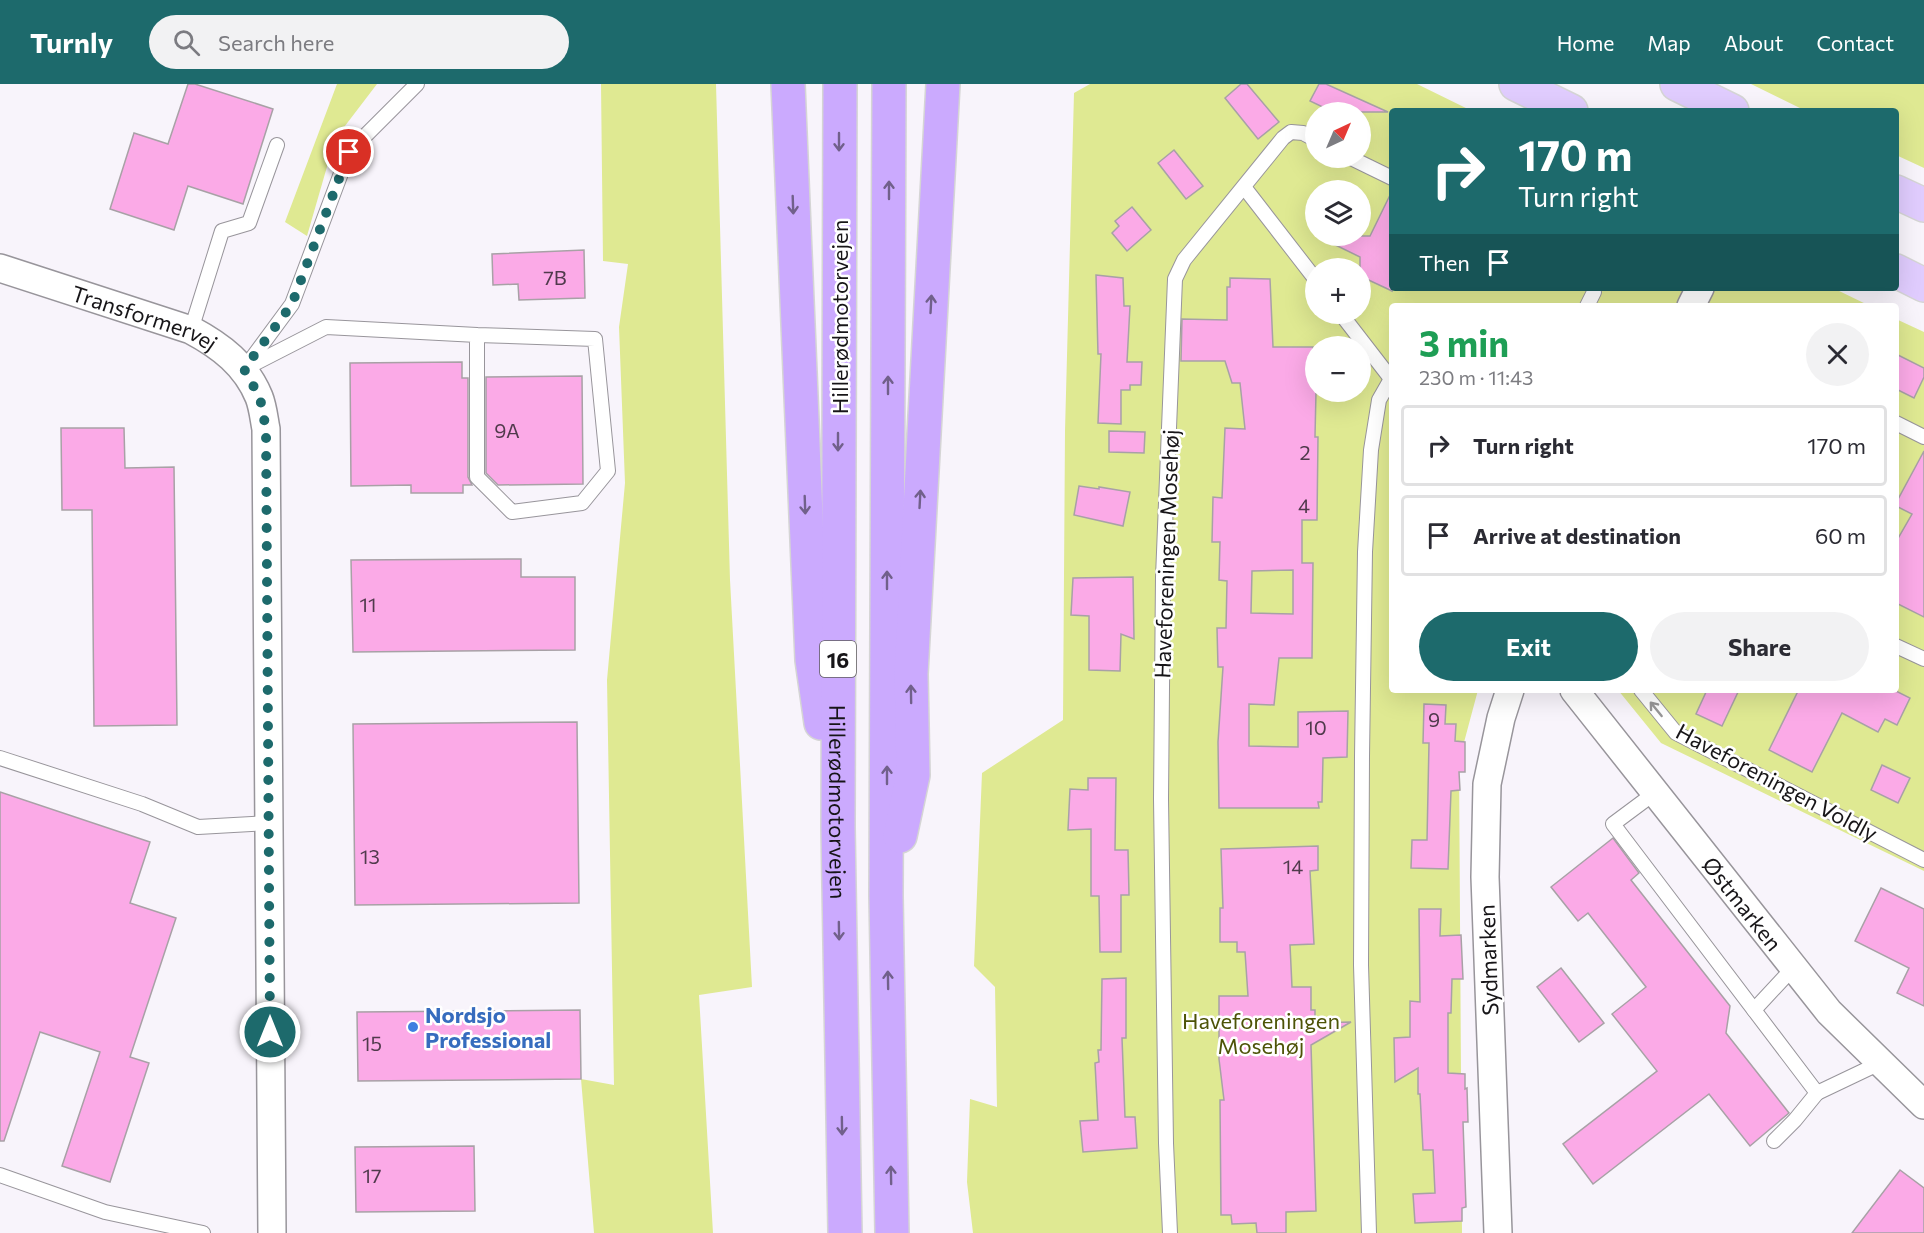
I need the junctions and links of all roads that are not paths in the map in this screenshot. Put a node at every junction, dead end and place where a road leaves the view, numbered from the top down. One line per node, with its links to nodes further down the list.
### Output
1 (417, 84): 24 (lane)
2 (788, 84): 37 (highway, one-way to 37)
3 (840, 84): 37 (highway, Hillerødmotorvejen / 16, one-way to 37)
4 (889, 84): 39 (highway, 16, one-way to 4)
5 (943, 84): 39 (highway, one-way to 5)
6 (1516, 84): 8 (main road)
7 (1677, 84): 9 (main road)
8 (1565, 108)
9 (1726, 108)
10 (1305, 134): 14 (lane)
11 (277, 145): 22 (lane)
12 (1371, 168): 13 (lane)
13 (1389, 177)
14 (1244, 187): 17 (lane); 51 (lane, Haveforeningen Mosehøj)
15 (1899, 193): 16 (main road)
16 (1924, 205)
17 (1305, 266)
18 (0, 268): 22 (street, Transformervej)
19 (1899, 272): 20 (main road)
20 (1924, 285)
21 (1349, 324): 25 (lane)
22 (191, 330): 24 (street, Transformervej)
23 (477, 334): 23 (lane); 24 (lane)
24 (244, 369): 36 (street, Transformervej)
25 (1389, 376)
26 (1389, 385): 52 (lane)
27 (1899, 424): 28 (lane)
28 (1924, 437)
29 (1899, 647): 30 (lane)
30 (1924, 659)
31 (1509, 693): 53 (street, Sydmarken)
32 (1576, 693): 35 (street, Østmarken)
33 (1643, 693): 38 (lane, Haveforeningen Voldly, one-way to 33)
34 (0, 758): 36 (lane)
35 (1656, 792): 40 (street, Østmarken); 41 (lane)
36 (268, 824): 48 (street, Transformervej)
37 (838, 827): 49 (highway, Hillerødmotorvejen / 16, one-way to 49)
38 (1924, 860)
39 (886, 896): 50 (highway, 16, one-way to 39)
40 (1794, 967): 41 (lane); 42 (street, Østmarken)
41 (1754, 1010): 43 (lane)
42 (1880, 1063): 43 (lane); 44 (street, Østmarken)
43 (1817, 1093): 45 (lane)
44 (1924, 1106)
45 (1774, 1141)
46 (0, 1175): 47 (lane)
47 (203, 1233)
48 (271, 1233)
49 (844, 1233)
50 (892, 1233)
51 (1170, 1233)
52 (1369, 1233)
53 (1498, 1233)

